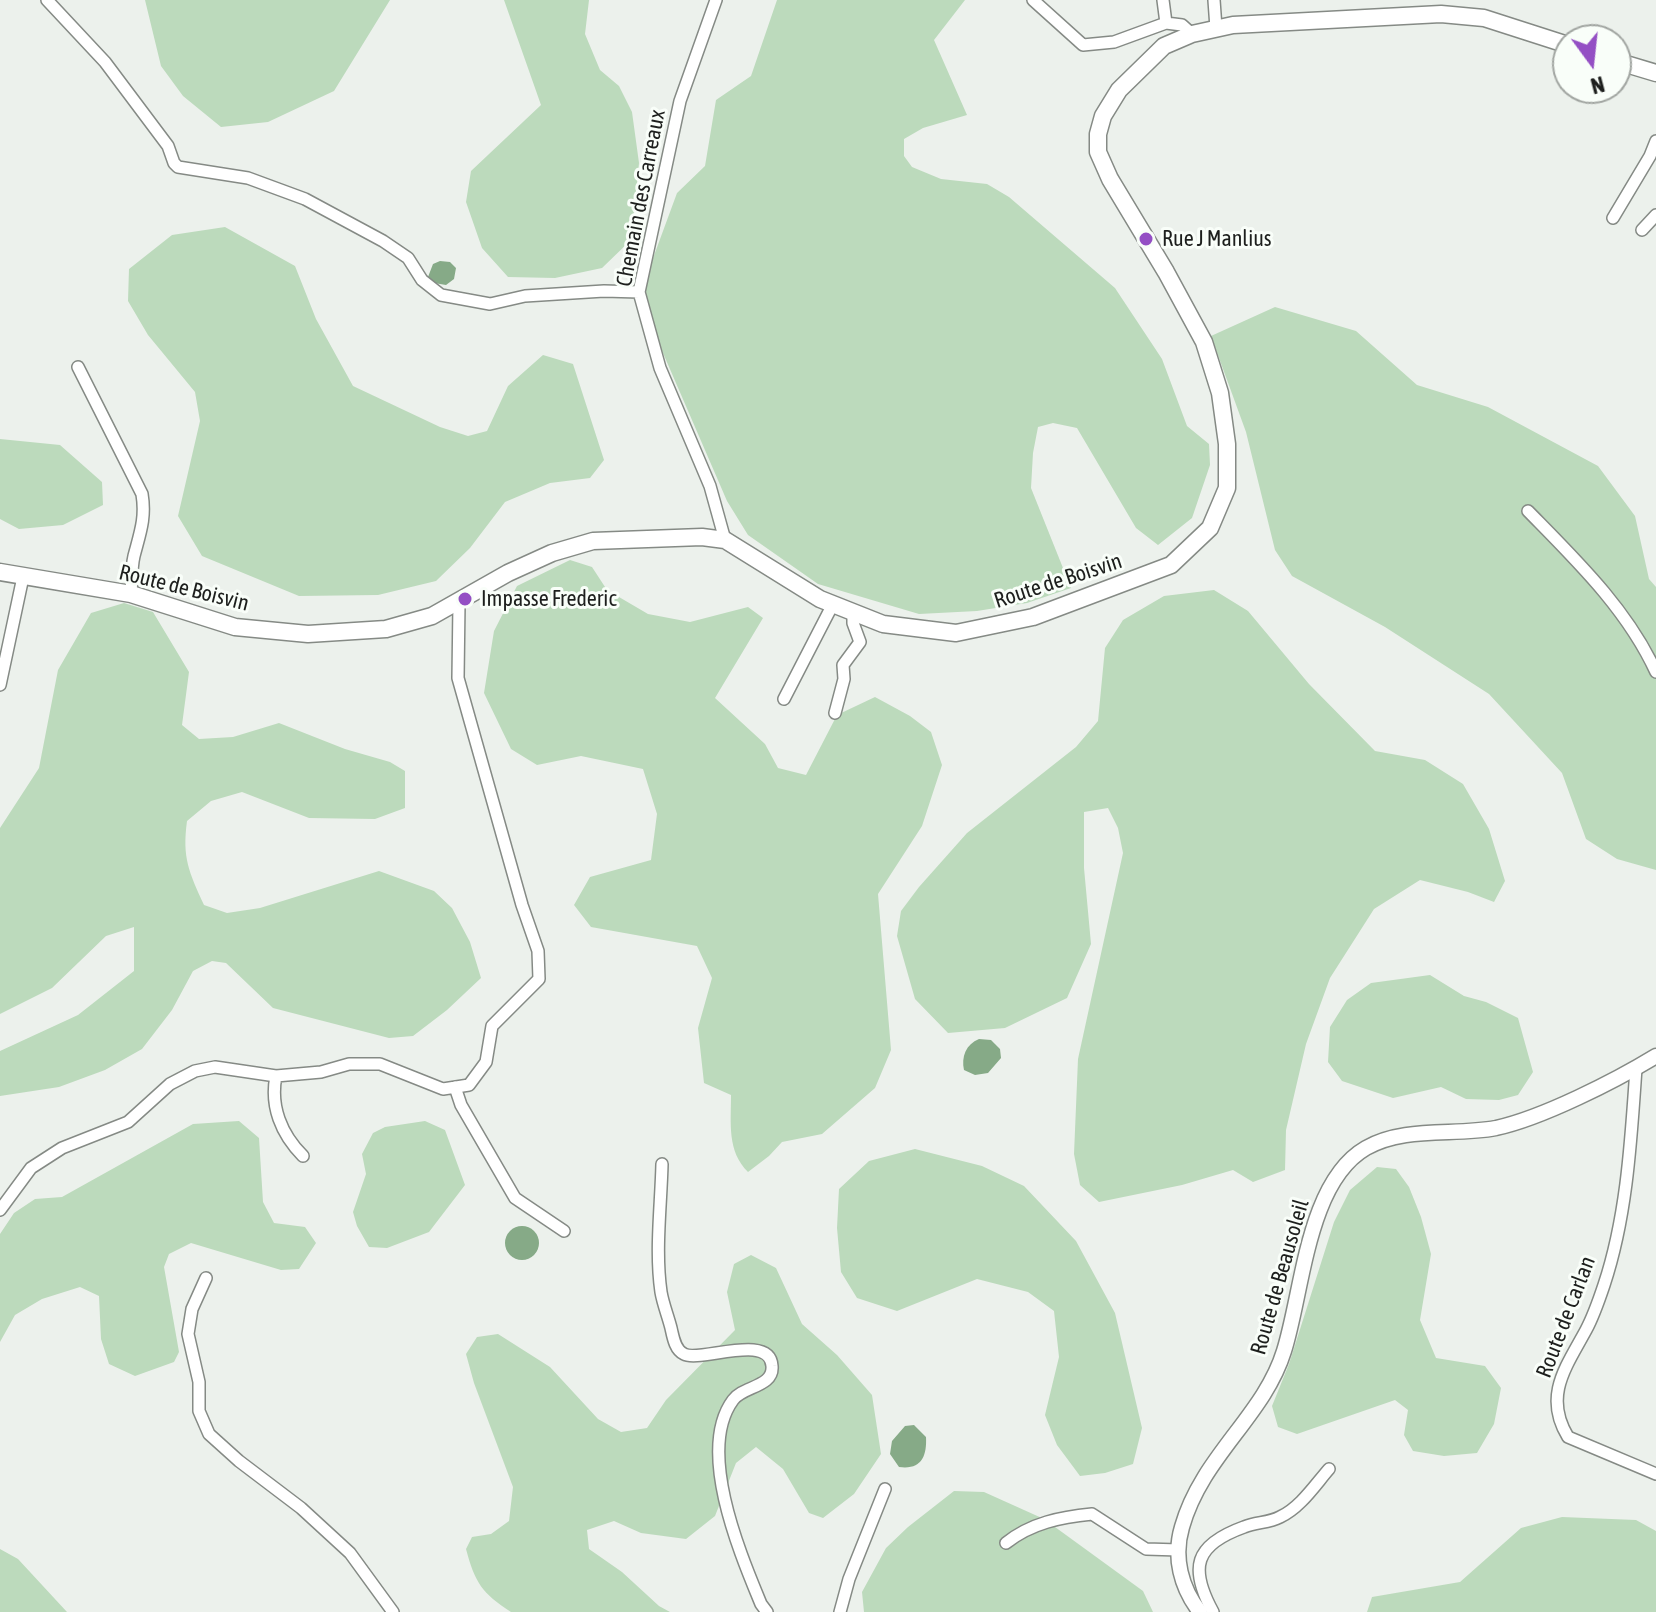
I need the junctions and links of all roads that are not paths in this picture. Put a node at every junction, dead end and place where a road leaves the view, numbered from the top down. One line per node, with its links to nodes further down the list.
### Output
1 (47, 0): 16 (street)
2 (716, 0): 16 (street, Chemain des Carreaux)
3 (1033, 0): 6 (street)
4 (1163, 0): 6 (street)
5 (1214, 0): 7 (street)
6 (1166, 23): 8 (street)
7 (1216, 28): 8 (main road, Route de Boisvin); 9 (main road, Route de Boisvin)
8 (1192, 34): 25 (main road, Route de Boisvin)
9 (1552, 40)
10 (1632, 66): 11 (main road)
11 (1656, 73)
12 (1656, 141): 14 (street)
13 (1656, 215): 15 (street)
14 (1613, 218)
15 (1642, 230)
16 (639, 292): 19 (street, Chemain des Carreaux)
17 (78, 367): 22 (street)
18 (1528, 511): 26 (street)
19 (725, 540): 23 (main road, Route de Boisvin); 24 (main road, Route de Boisvin)
20 (0, 572): 21 (main road, Route de Boisvin)
21 (23, 577): 22 (main road, Route de Boisvin); 27 (street)
22 (131, 594): 23 (main road, Route de Boisvin)
23 (459, 603): 33 (street)
24 (833, 604): 25 (main road, Route de Boisvin); 28 (street)
25 (853, 612): 29 (street)
26 (1656, 672)
27 (0, 685)
28 (784, 699)
29 (835, 713)
30 (1656, 1056): 31 (street, Route de Beausoleil)
31 (1636, 1068): 40 (street, Route de Carlan); 43 (street, Route de Beausoleil)
32 (276, 1076): 33 (street); 34 (street); 36 (street)
33 (455, 1087): 37 (street)
34 (303, 1156)
35 (662, 1164): 45 (street)
36 (0, 1210)
37 (564, 1231)
38 (206, 1278): 44 (street)
39 (1329, 1469): 48 (street)
40 (1656, 1474)
41 (885, 1489): 46 (street)
42 (1006, 1543): 43 (street)
43 (1179, 1550): 47 (street, Route de Beausoleil)
44 (393, 1612)
45 (767, 1612)
46 (840, 1612)
47 (1200, 1612)
48 (1213, 1612)

